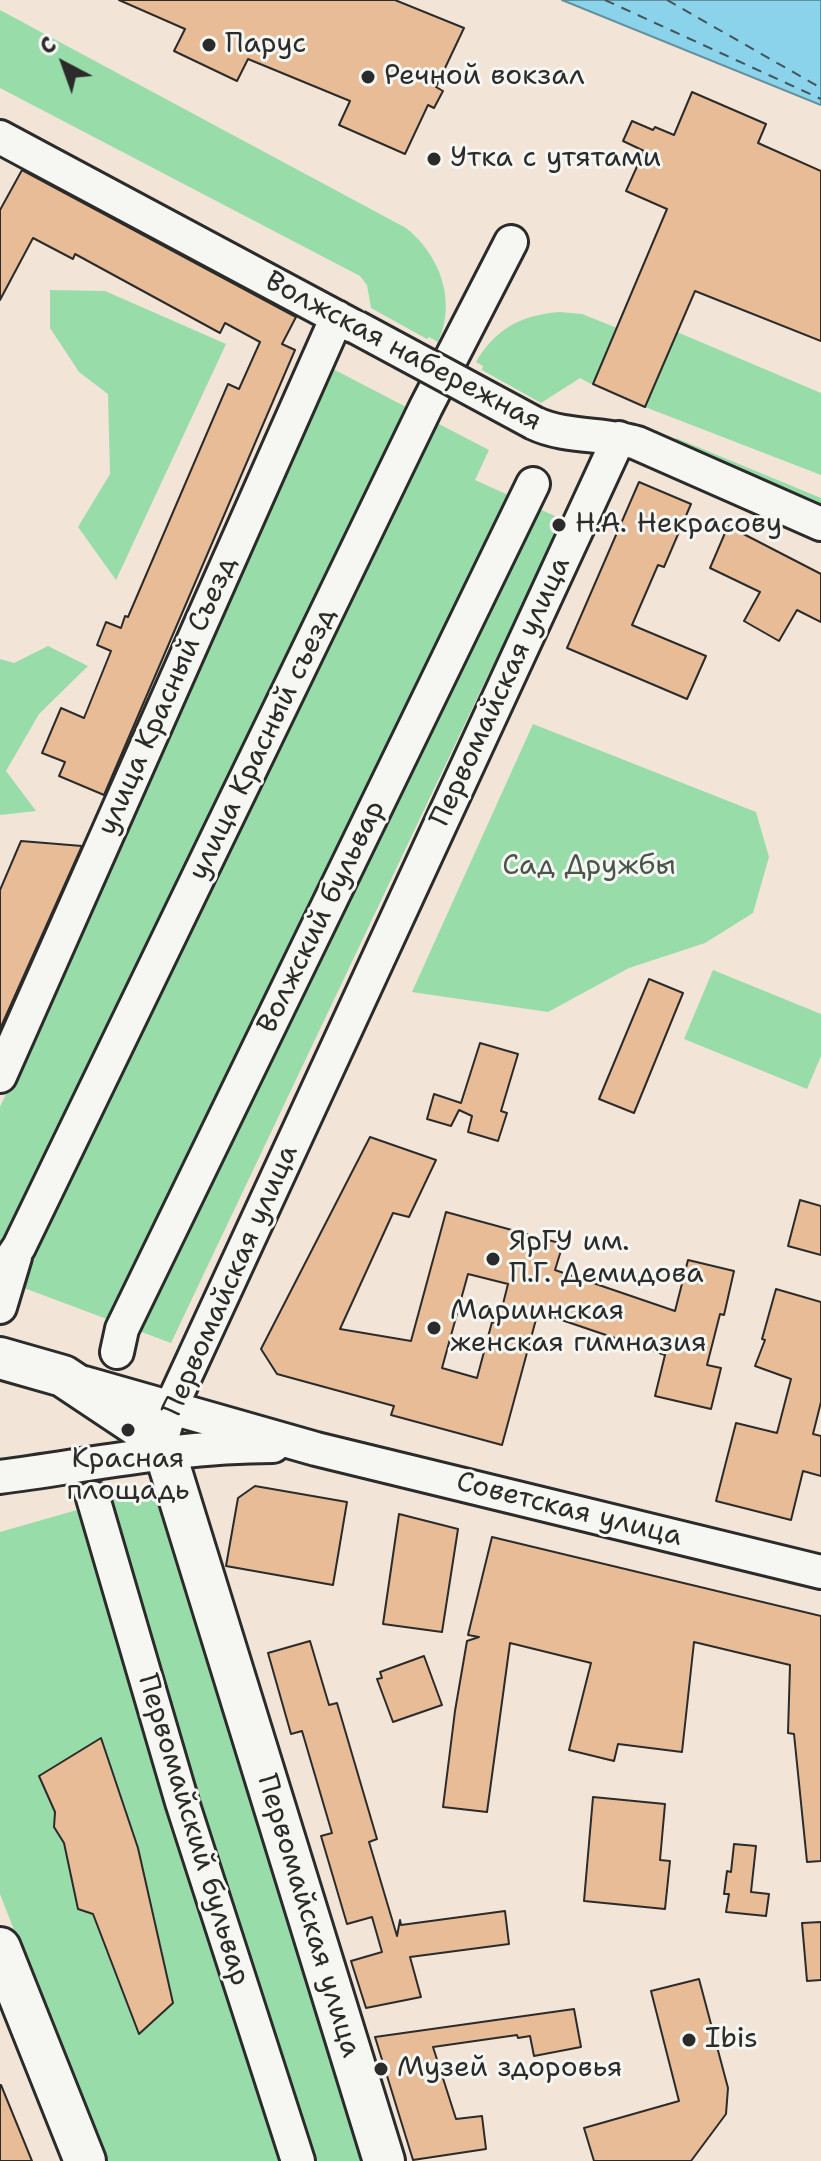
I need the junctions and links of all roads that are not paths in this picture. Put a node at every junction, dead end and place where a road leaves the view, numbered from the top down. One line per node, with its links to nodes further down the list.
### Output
1 (0, 137): 3 (street, Волжская набережная)
2 (511, 242): 8 (street, улица Красный съезд)
3 (346, 322): 4 (street, Волжская набережная, bridge); 7 (street, улица Красный Съезд)
4 (619, 438): 6 (street, Волжская набережная); 14 (street, Первомайская улица)
5 (533, 484): 11 (street, Волжский бульвар)
6 (821, 524)
7 (0, 1076)
8 (19, 1247): 9 (street); 10 (street)
9 (0, 1275)
10 (0, 1307)
11 (117, 1352)
12 (0, 1358): 13 (main road)
13 (63, 1376): 14 (street, Советская улица); 16 (main road)
14 (171, 1407): 15 (street, Советская улица); 16 (street, Первомайская улица)
15 (316, 1449): 16 (street, Советская улица); 19 (street, Советская улица)
16 (166, 1455): 17 (street); 23 (main road, Первомайская улица)
17 (0, 1477)
18 (93, 1498): 22 (street, Первомайский бульвар)
19 (821, 1572)
20 (0, 1948): 21 (main road)
21 (85, 2161)
22 (298, 2161)
23 (384, 2161)

